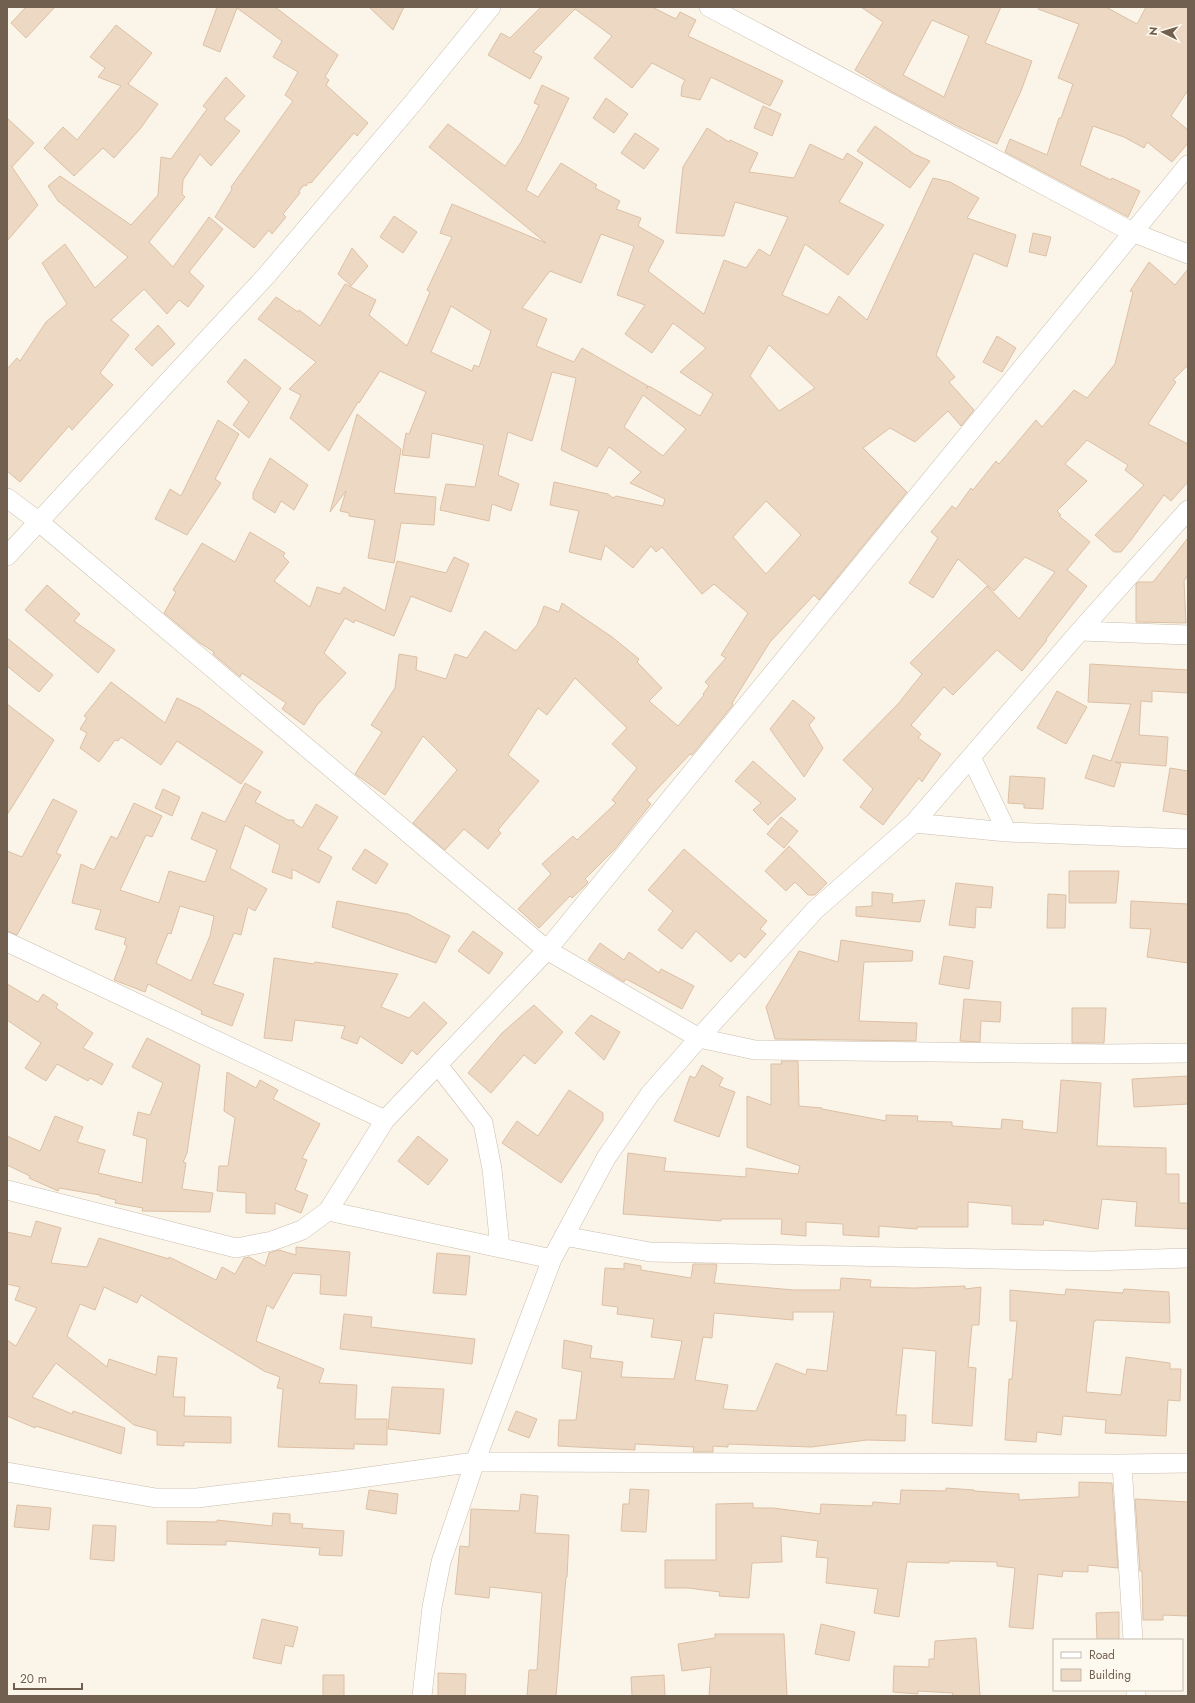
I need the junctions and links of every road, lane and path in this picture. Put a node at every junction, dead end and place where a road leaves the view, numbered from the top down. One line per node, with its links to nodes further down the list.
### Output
1 (491, 7): 8 (street)
2 (709, 7): 4 (street)
3 (1188, 165): 4 (street)
4 (1132, 232): 5 (street); 17 (street)
5 (1188, 254)
6 (7, 498): 8 (street)
7 (1188, 510): 10 (street)
8 (38, 521): 9 (street); 17 (street)
9 (7, 556)
10 (1080, 631): 11 (street); 12 (street)
11 (1188, 635)
12 (971, 757): 13 (street); 14 (street)
13 (914, 823): 14 (street); 18 (street)
14 (1007, 832): 15 (street)
15 (1188, 839)
16 (7, 942): 21 (street)
17 (547, 950): 18 (street); 20 (street)
18 (699, 1038): 19 (street); 24 (street)
19 (1188, 1053)
20 (438, 1065): 21 (street); 25 (street)
21 (386, 1120): 23 (street)
22 (7, 1190): 23 (street)
23 (328, 1211): 25 (street)
24 (564, 1236): 26 (street); 27 (street)
25 (500, 1248): 27 (street)
26 (1188, 1258)
27 (552, 1259): 28 (street)
28 (475, 1462): 30 (street); 31 (street); 33 (street)
29 (1188, 1463): 30 (street)
30 (1122, 1464): 32 (street)
31 (7, 1472)
32 (1133, 1639)
33 (422, 1696)

